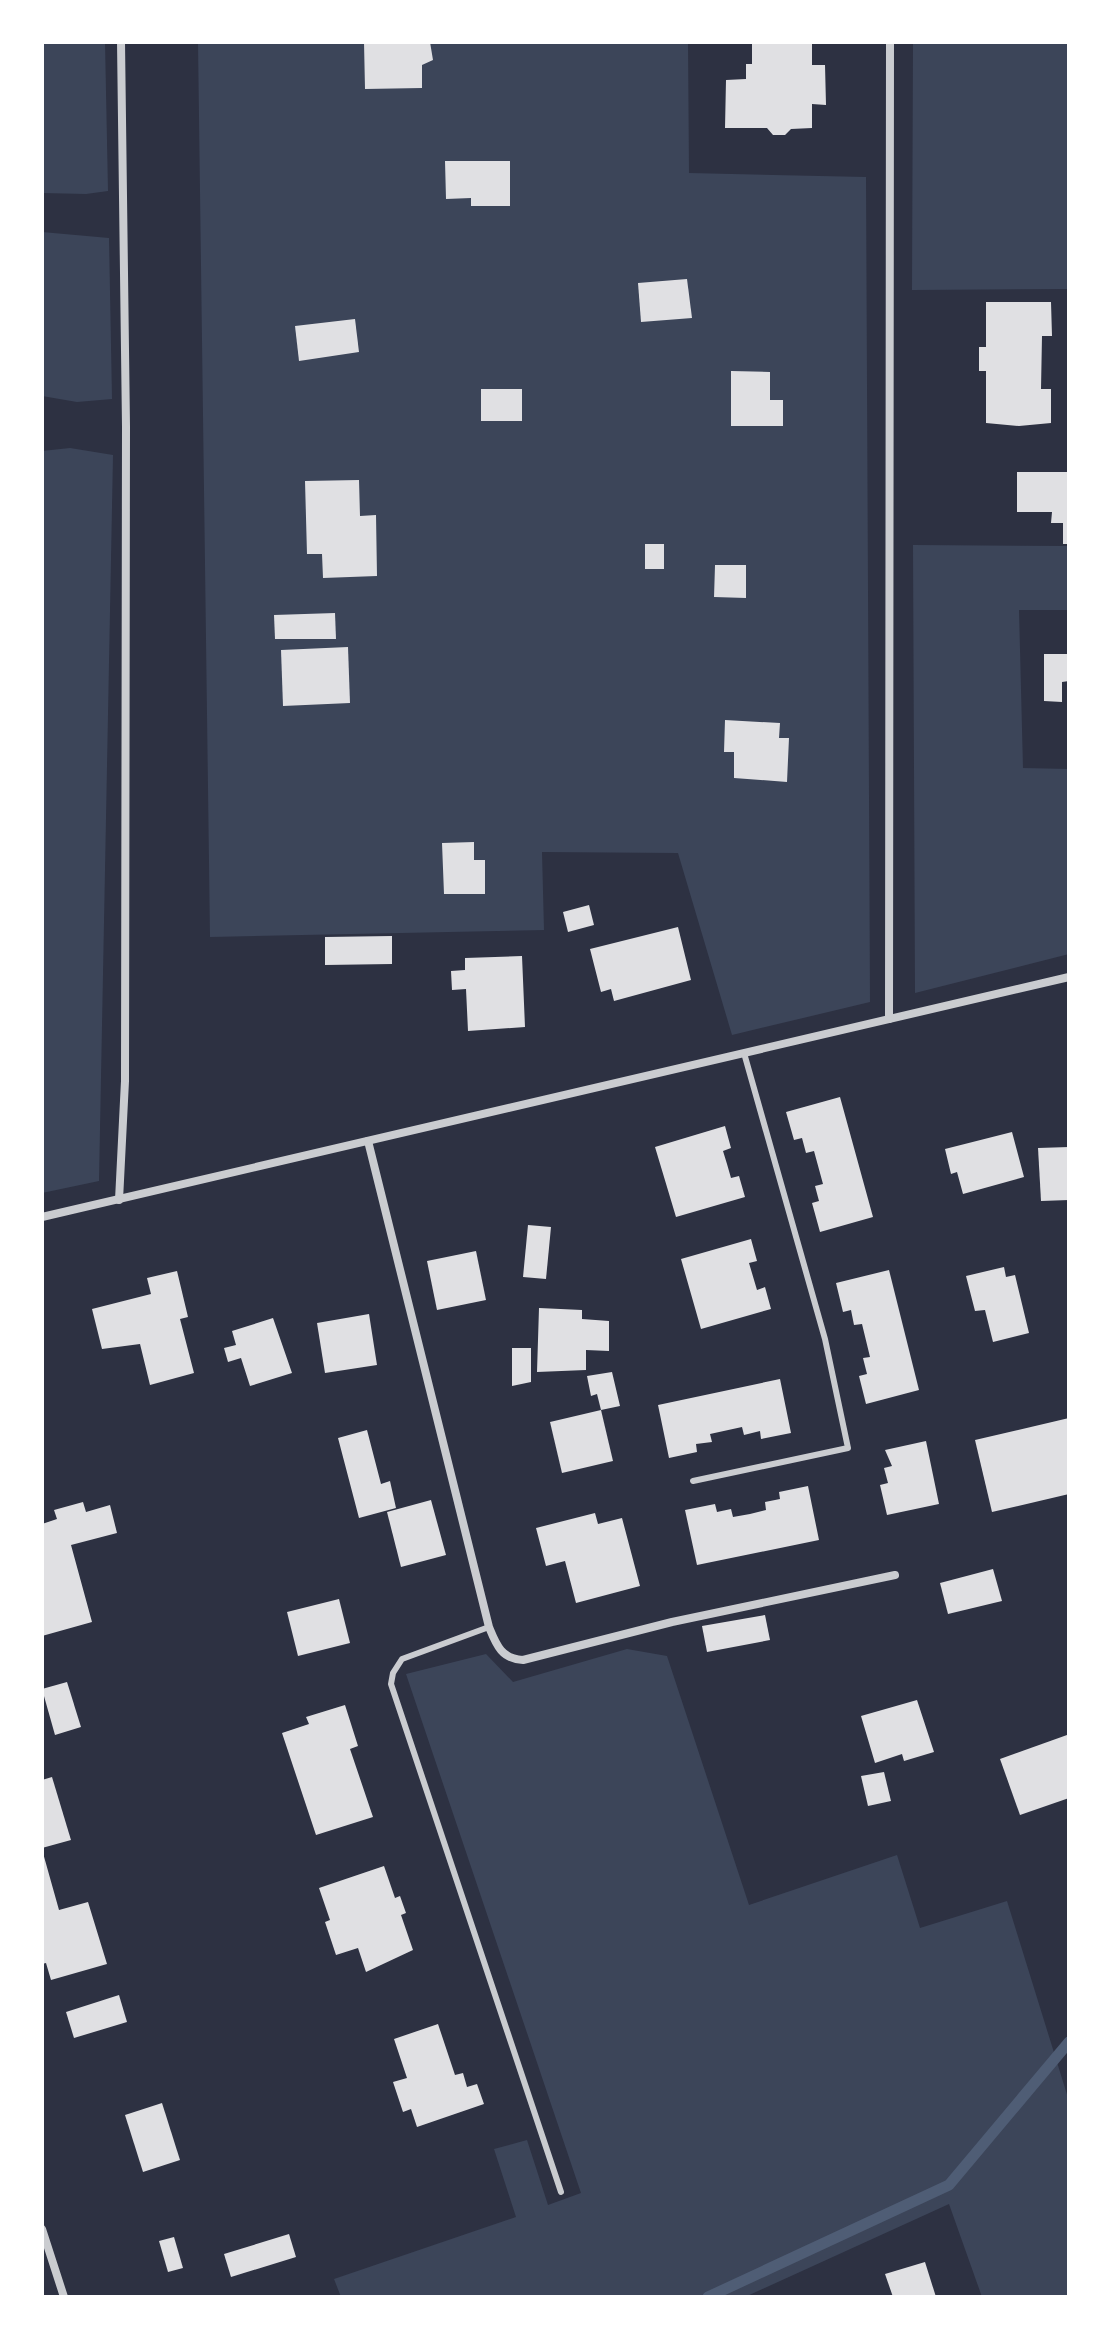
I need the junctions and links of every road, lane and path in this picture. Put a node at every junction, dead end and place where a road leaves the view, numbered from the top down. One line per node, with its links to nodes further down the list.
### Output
1 (121, 42): 7 (street)
2 (890, 42): 4 (street)
3 (1069, 977): 4 (street)
4 (889, 1019): 5 (street)
5 (744, 1053): 6 (street); 9 (lane)
6 (368, 1141): 7 (street); 11 (street)
7 (119, 1200): 8 (street)
8 (42, 1217)
9 (693, 1481)
10 (895, 1575): 11 (street)
11 (489, 1627): 12 (lane)
12 (561, 2192)
13 (42, 2229): 14 (street)
14 (64, 2297)

